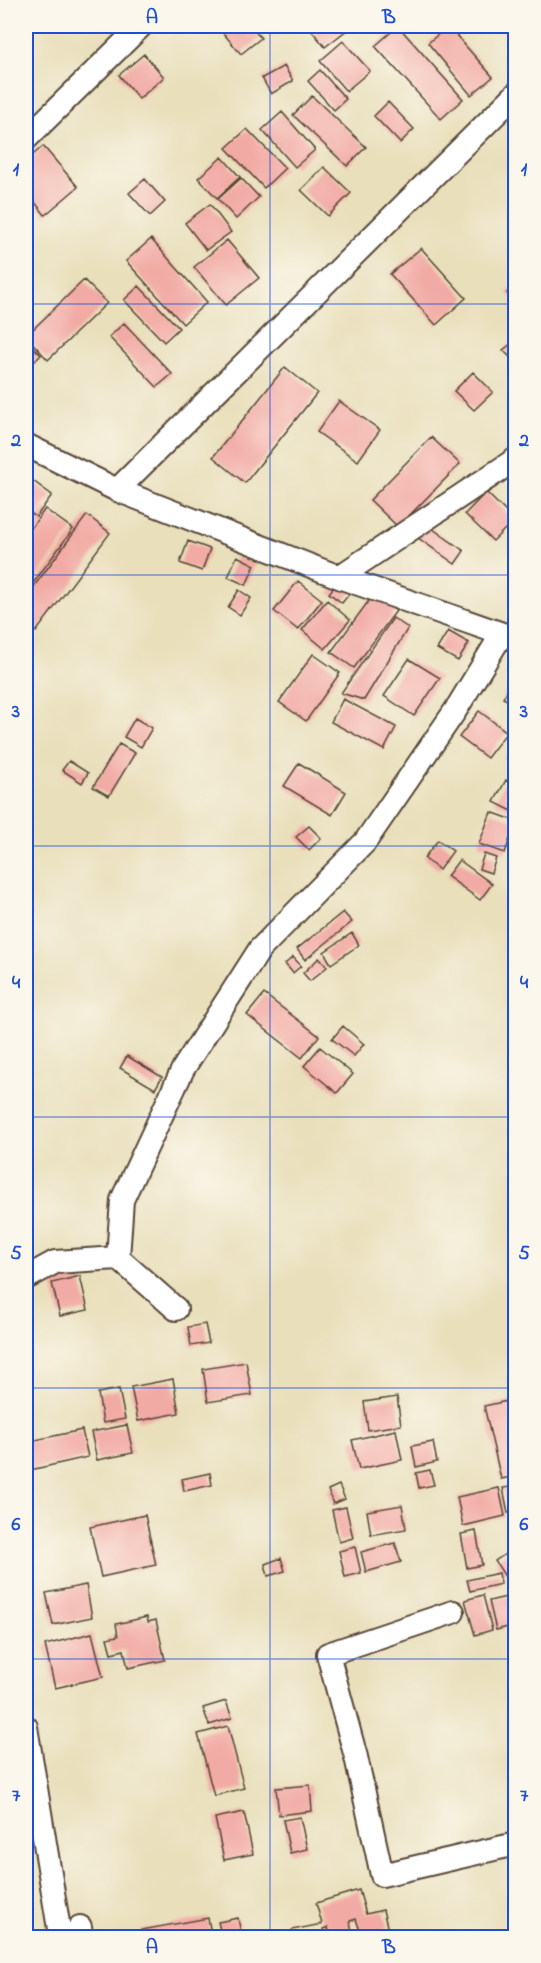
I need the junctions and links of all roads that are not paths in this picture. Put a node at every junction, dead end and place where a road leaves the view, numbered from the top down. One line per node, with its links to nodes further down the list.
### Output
1 (141, 26): 3 (street)
2 (516, 94): 6 (street)
3 (26, 139)
4 (26, 445): 6 (street)
5 (516, 459): 7 (street)
6 (117, 490): 7 (street)
7 (339, 576): 8 (street)
8 (509, 636): 9 (street)
9 (118, 1258): 10 (street); 11 (street)
10 (26, 1278)
11 (176, 1308)
12 (453, 1612): 14 (street)
13 (26, 1727): 15 (street)
14 (516, 1844)
15 (74, 1931)

